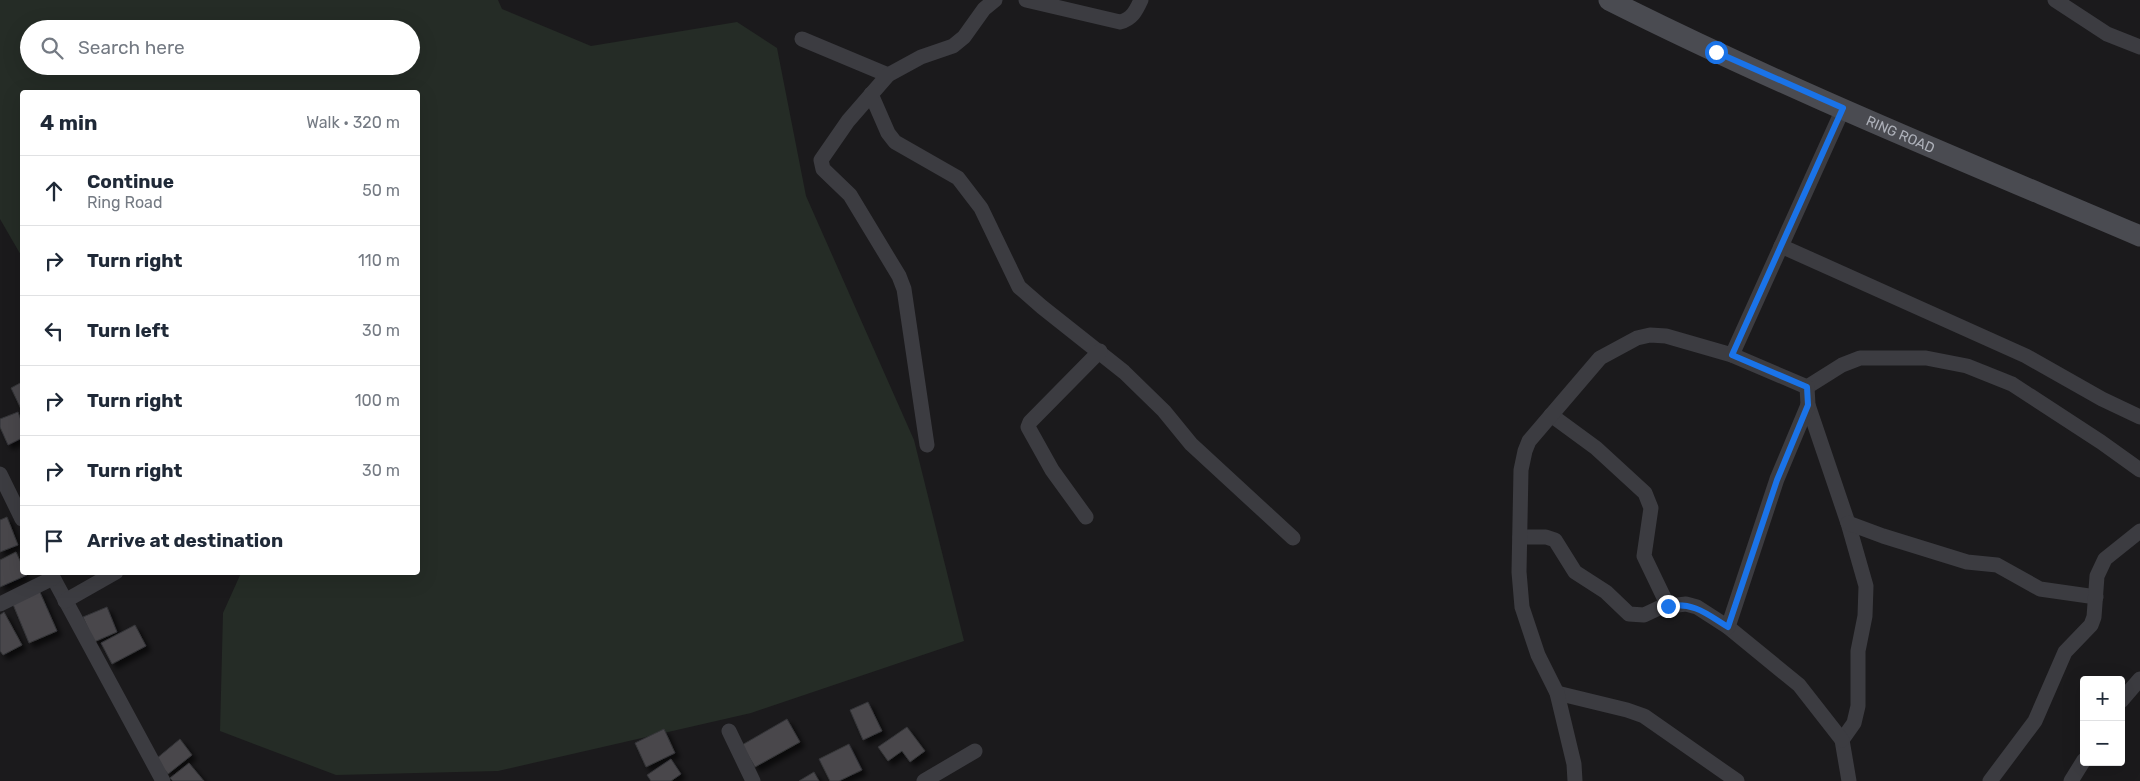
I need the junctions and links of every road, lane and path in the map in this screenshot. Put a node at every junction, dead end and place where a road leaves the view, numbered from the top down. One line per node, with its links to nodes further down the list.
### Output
1 (995, 0): 8 (street)
2 (1026, 0): 3 (street)
3 (1140, 0)
4 (1609, 0): 10 (street, RING ROAD)
5 (2055, 0): 7 (street)
6 (802, 39): 8 (street)
7 (2140, 47)
8 (888, 75): 9 (street)
9 (871, 94): 13 (street); 19 (street)
10 (1843, 108): 11 (street, RING ROAD); 12 (street)
11 (2140, 236)
12 (1781, 246): 14 (street); 18 (street)
13 (1100, 351): 23 (street); 27 (street)
14 (1732, 355): 15 (street); 17 (street)
15 (1807, 387): 16 (street); 20 (street)
16 (1808, 405): 24 (street); 34 (street)
17 (1551, 415): 26 (street); 33 (street)
18 (2140, 416)
19 (927, 445)
20 (2140, 470)
21 (0, 474): 22 (street)
22 (18, 500)
23 (1086, 517)
24 (1848, 523): 30 (street); 39 (street)
25 (2140, 531): 30 (street)
26 (1520, 537): 33 (street); 36 (street)
27 (1293, 538)
28 (51, 575): 31 (street); 32 (street)
29 (111, 575): 31 (street)
30 (2096, 597): 48 (street)
31 (65, 601): 42 (street)
32 (0, 604)
33 (1668, 606): 34 (street)
34 (1728, 627): 39 (street)
35 (2140, 679): 37 (street)
36 (1557, 693): 45 (street); 46 (street)
37 (2125, 696)
38 (728, 731): 43 (street)
39 (1842, 740): 47 (street)
40 (975, 751): 44 (street)
41 (2080, 766): 49 (street)
42 (163, 781)
43 (753, 781)
44 (924, 781)
45 (1575, 781)
46 (1737, 781)
47 (1849, 781)
48 (1990, 781)
49 (2071, 781)

